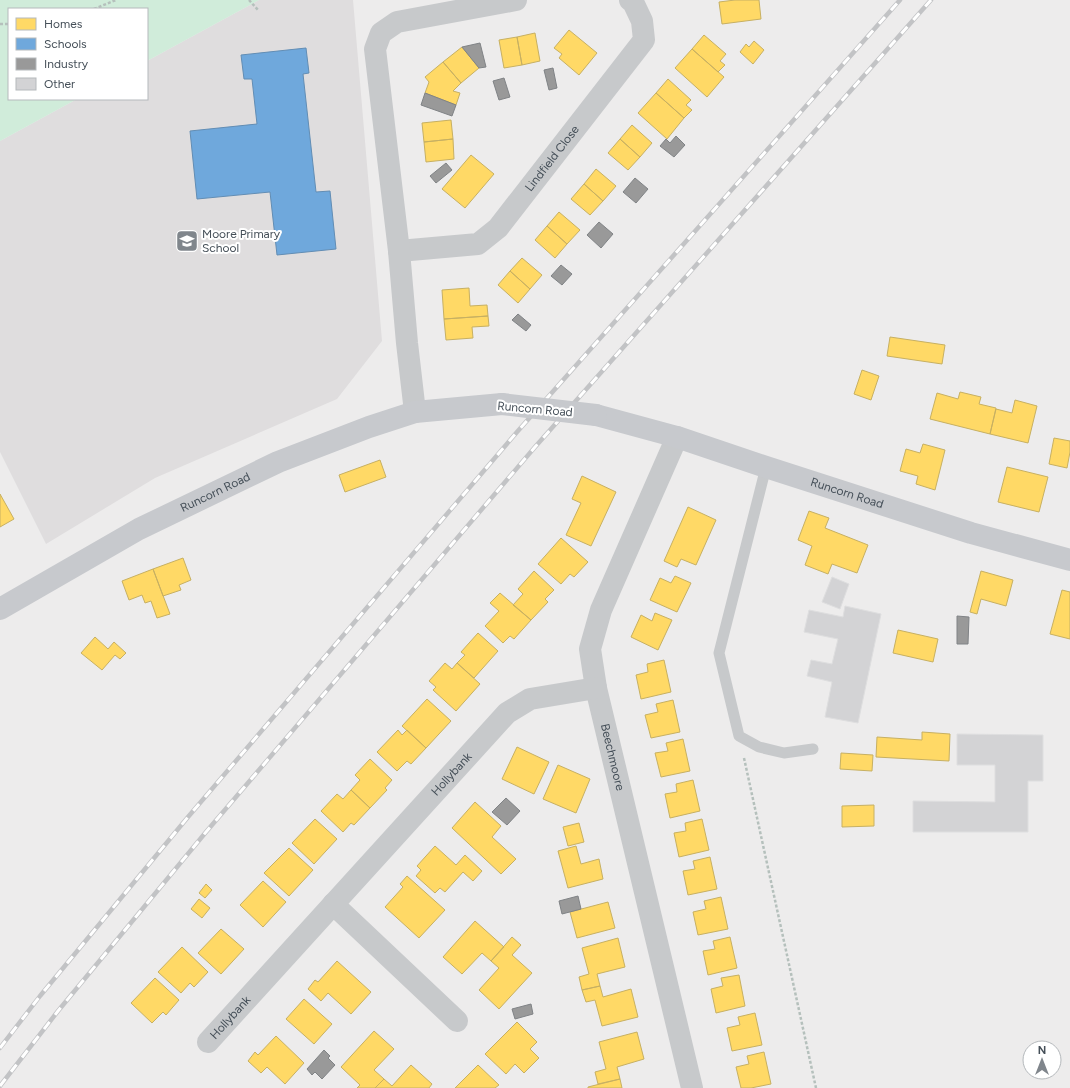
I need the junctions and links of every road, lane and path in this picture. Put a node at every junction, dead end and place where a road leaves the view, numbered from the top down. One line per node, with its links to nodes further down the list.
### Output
1 (116, 0): 5 (path)
2 (249, 0): 6 (path)
3 (516, 0): 7 (street)
4 (630, 0): 7 (street, Lindfield Close)
5 (96, 8)
6 (258, 10)
7 (399, 251): 8 (street)
8 (415, 412): 9 (street, Runcorn Road, bridge); 12 (street, Runcorn Road)
9 (677, 437): 10 (street, Runcorn Road); 13 (street, Beechmoore)
10 (766, 467): 11 (street, Runcorn Road); 14 (lane)
11 (1070, 560)
12 (0, 609)
13 (596, 688): 16 (street, Hollybank); 19 (street, Beechmoore)
14 (739, 736): 15 (lane); 20 (path)
15 (813, 749)
16 (333, 904): 17 (street); 18 (street, Hollybank)
17 (457, 1021)
18 (208, 1042)
19 (692, 1088)
20 (816, 1088)

